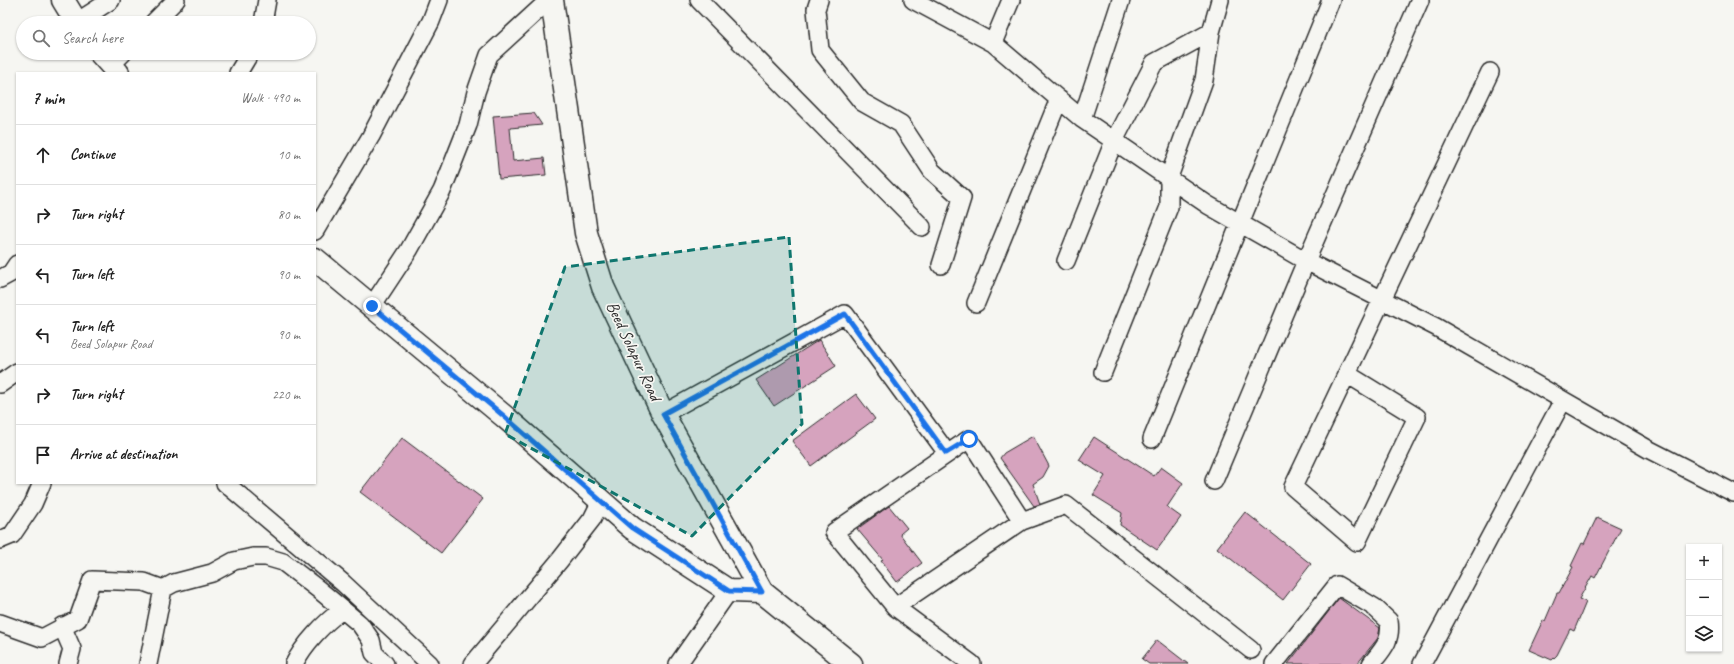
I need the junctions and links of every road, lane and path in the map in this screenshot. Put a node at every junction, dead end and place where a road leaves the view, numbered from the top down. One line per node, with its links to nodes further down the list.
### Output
1 (62, 0): 15 (main road)
2 (112, 0): 16 (street)
3 (176, 0): 17 (street)
4 (267, 0): 18 (street)
5 (439, 0): 30 (street)
6 (550, 0): 39 (street); 45 (main road, Beed Solapur Road)
7 (699, 0): 29 (street)
8 (819, 0): 34 (street)
9 (913, 0): 20 (street)
10 (1011, 0): 20 (street)
11 (1121, 0): 25 (street)
12 (1220, 0): 19 (street)
13 (1331, 0): 28 (street)
14 (1420, 0): 33 (street)
15 (72, 16)
16 (88, 16)
17 (160, 16)
18 (264, 16)
19 (1211, 32): 26 (street); 27 (street)
20 (993, 42): 24 (street)
21 (246, 60): 22 (street)
22 (239, 72)
23 (1490, 72): 37 (street)
24 (1059, 99): 25 (street); 38 (street)
25 (1082, 119): 26 (street)
26 (1114, 141): 27 (street); 32 (street)
27 (1169, 177): 28 (street); 40 (street)
28 (1240, 224): 33 (street); 46 (street)
29 (922, 227)
30 (316, 229)
31 (316, 260): 39 (main road)
32 (1066, 261)
33 (1306, 261): 37 (street); 48 (street)
34 (941, 265)
35 (16, 266): 36 (street)
36 (0, 279)
37 (1382, 299): 42 (street); 44 (street)
38 (976, 303)
39 (372, 306): 52 (main road)
40 (1103, 372)
41 (16, 373): 43 (street)
42 (1347, 374): 42 (street)
43 (0, 383)
44 (1563, 400): 51 (street); 74 (street)
45 (663, 414): 47 (street); 57 (main road, Beed Solapur Road)
46 (1152, 440)
47 (946, 453): 53 (street); 58 (street)
48 (1214, 480)
49 (42, 484): 54 (street)
50 (226, 484): 67 (street)
51 (1734, 493)
52 (601, 501): 56 (main road); 68 (street)
53 (1022, 521): 58 (street); 62 (street)
54 (0, 540)
55 (163, 589): 59 (street); 61 (street); 64 (street)
56 (729, 591): 57 (main road); 69 (street)
57 (762, 592): 70 (main road, Beed Solapur Road)
58 (895, 607): 71 (street)
59 (342, 610): 65 (street); 66 (street)
60 (0, 623): 61 (street)
61 (62, 626): 63 (street)
62 (1251, 650)
63 (68, 664)
64 (148, 664)
65 (294, 664)
66 (385, 664)
67 (430, 664)
68 (473, 664)
69 (678, 664)
70 (851, 664)
71 (972, 664)
72 (1274, 664): 73 (street)
73 (1371, 664)
74 (1422, 664)

